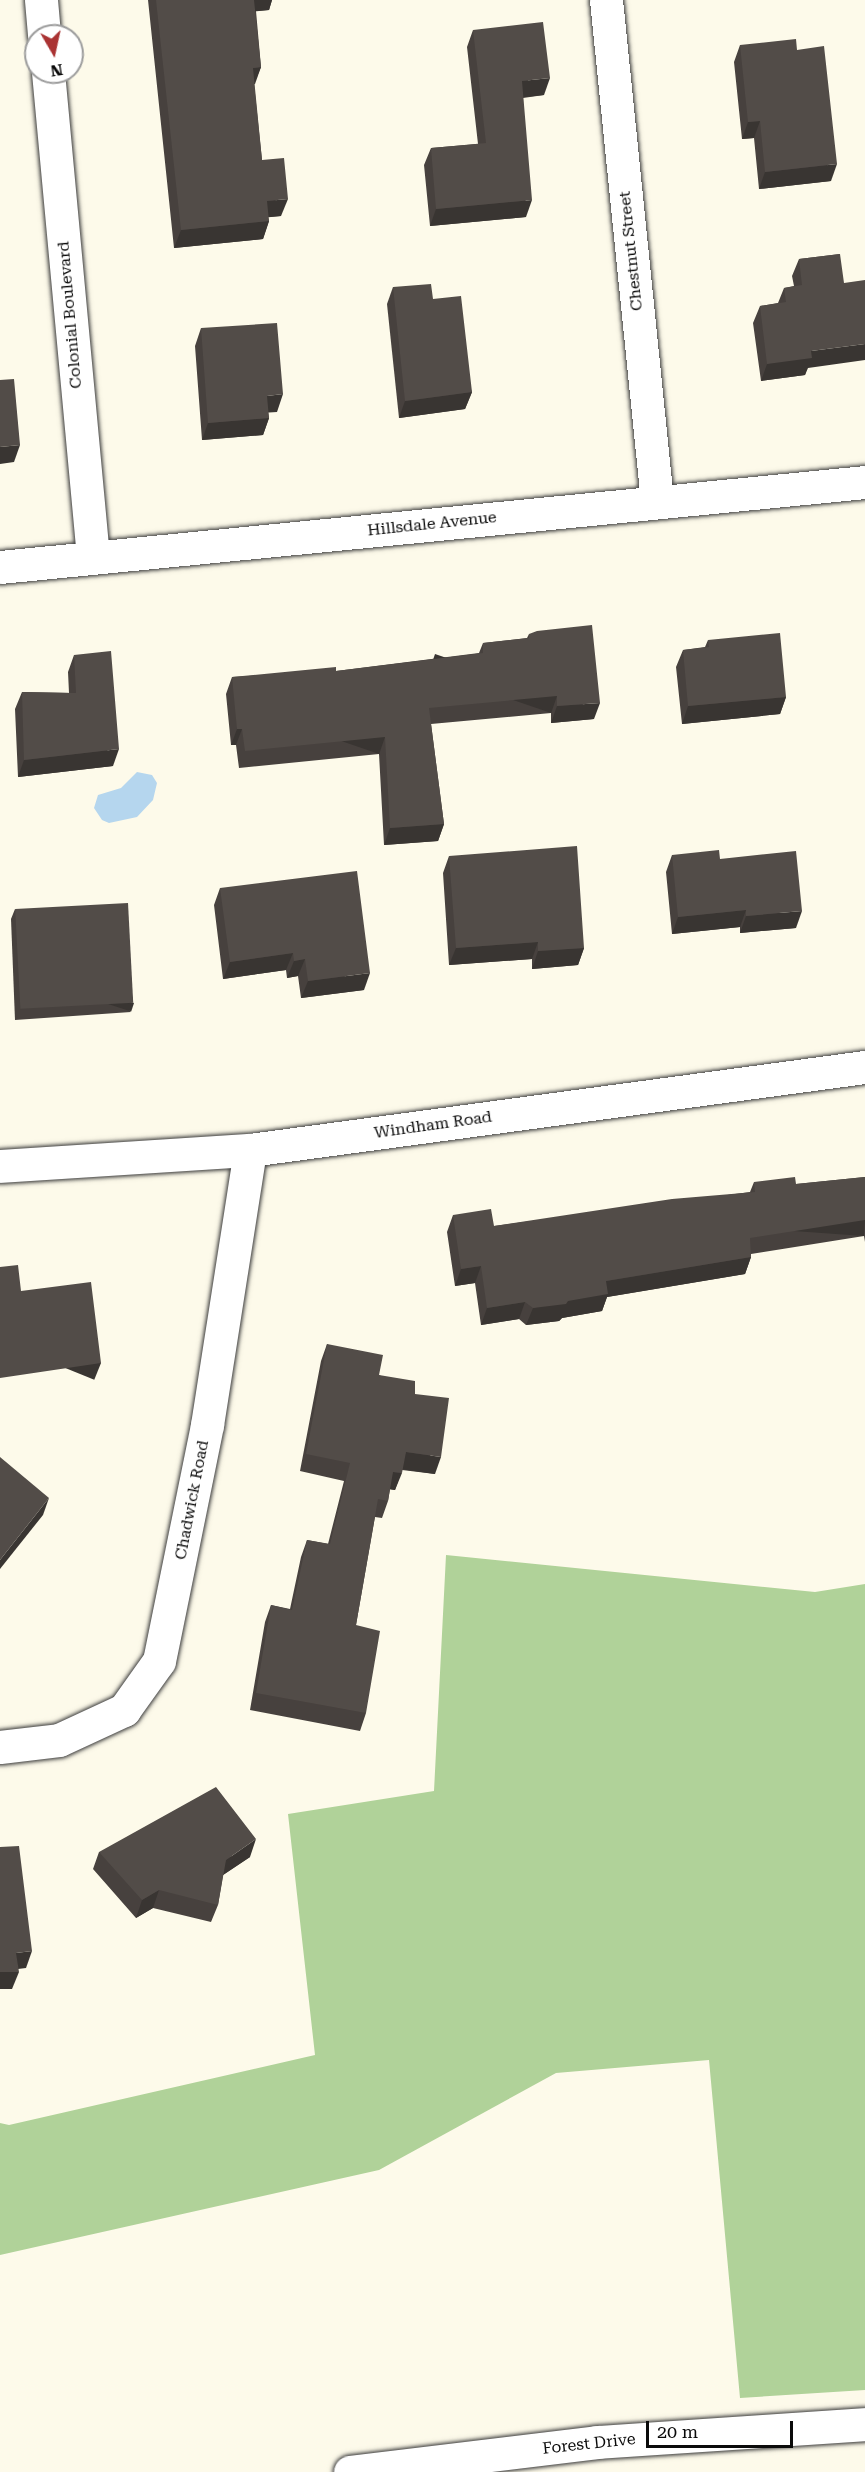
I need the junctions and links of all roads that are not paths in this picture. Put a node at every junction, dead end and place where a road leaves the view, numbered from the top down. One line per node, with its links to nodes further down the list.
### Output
1 (41, 0): 3 (street)
2 (606, 0): 6 (street, Chestnut Street)
3 (43, 24)
4 (49, 84): 7 (street, Colonial Boulevard)
5 (865, 482): 6 (street, Hillsdale Avenue)
6 (657, 501): 7 (street, Hillsdale Avenue)
7 (93, 558): 8 (street, Hillsdale Avenue)
8 (0, 567)
9 (865, 1067): 10 (street, Windham Road)
10 (250, 1150): 11 (street, Windham Road); 12 (street, Chadwick Road)
11 (0, 1166)
12 (0, 1747)
13 (865, 2424): 14 (street, Forest Drive)
14 (350, 2472)

